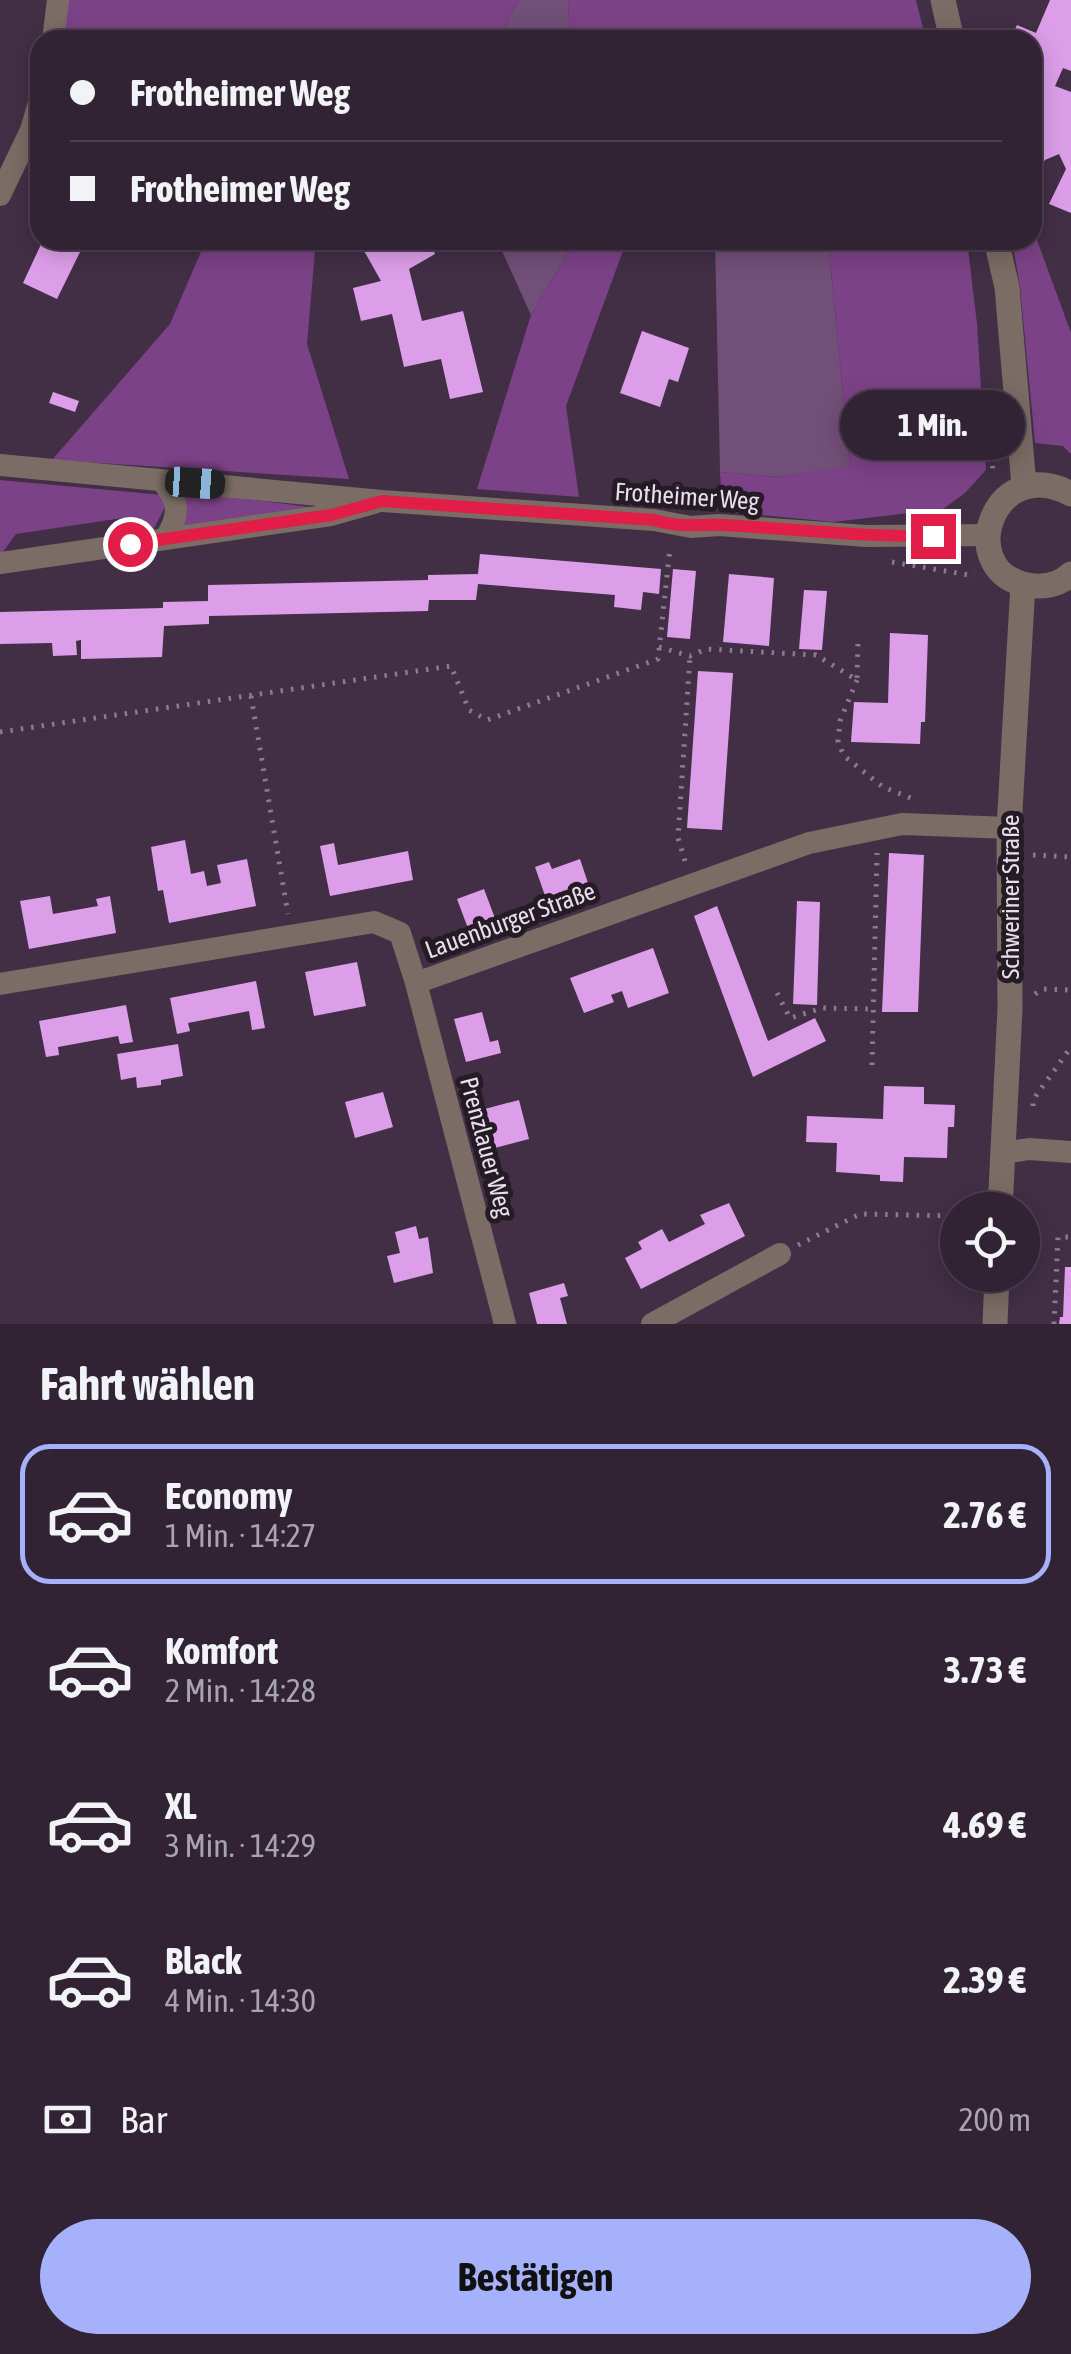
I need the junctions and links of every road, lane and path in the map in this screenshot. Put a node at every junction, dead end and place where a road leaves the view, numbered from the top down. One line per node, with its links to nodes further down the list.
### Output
1 (58, 0): 3 (street)
2 (943, 0): 4 (street)
3 (54, 30)
4 (950, 30)
5 (30, 134): 6 (street)
6 (0, 195)
7 (998, 250): 10 (street)
8 (0, 466): 9 (street, Frotheimer Weg)
9 (162, 481): 12 (street, Frotheimer Weg); 15 (street)
10 (1024, 486): 11 (street); 14 (street)
11 (1071, 494)
12 (382, 501): 13 (street, Frotheimer Weg); 15 (street, Frotheimer Weg)
13 (672, 526): 14 (street, Frotheimer Weg); 22 (path)
14 (988, 535): 20 (street)
15 (165, 539): 17 (street, Frotheimer Weg)
16 (883, 560): 19 (path)
17 (0, 563)
18 (1071, 574): 20 (street)
19 (978, 576)
20 (1023, 584): 29 (street, Schweriner Straße)
21 (858, 642): 24 (path)
22 (659, 647): 23 (path); 25 (path)
23 (690, 656): 24 (path); 31 (path)
24 (857, 680): 27 (path)
25 (251, 696): 26 (path); 32 (path)
26 (0, 732)
27 (927, 824): 28 (street, Lauenburger Straße); 29 (street, Lauenburger Straße)
28 (878, 829): 31 (street, Lauenburger Straße); 37 (path)
29 (1009, 841): 30 (path); 38 (street, Schweriner Straße)
30 (1071, 857)
31 (692, 883): 33 (street, Lauenburger Straße)
32 (291, 935): 33 (street, Lauenburger Straße); 34 (street, Lauenburger Straße)
33 (416, 983): 48 (street, Prenzlauer Weg)
34 (0, 984)
35 (1071, 990): 38 (path)
36 (777, 993): 37 (path)
37 (874, 1008): 40 (path)
38 (1010, 1009): 41 (street, Schweriner Straße)
39 (1071, 1047): 41 (path)
40 (872, 1065)
41 (1016, 1151): 42 (street); 43 (street, Schweriner Straße)
42 (1071, 1152)
43 (1005, 1192)
44 (940, 1216): 46 (path)
45 (1071, 1237): 51 (path)
46 (780, 1254): 49 (street)
47 (996, 1292): 50 (street)
48 (505, 1324)
49 (652, 1324)
50 (995, 1324)
51 (1054, 1324)

